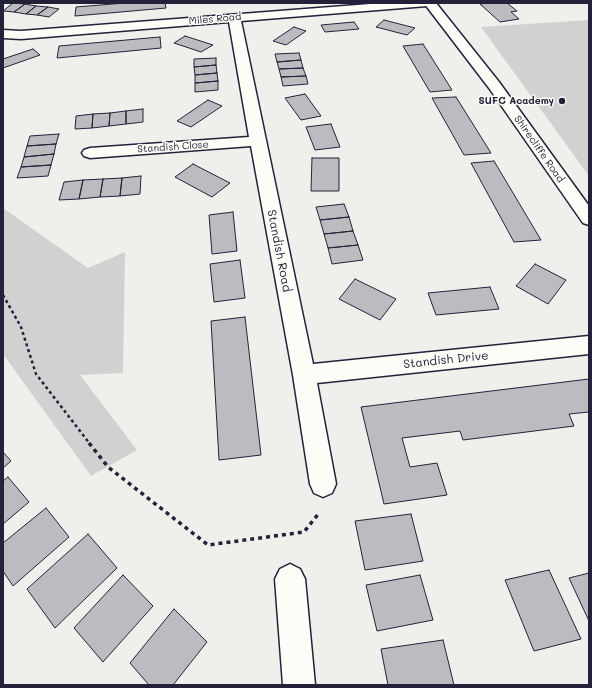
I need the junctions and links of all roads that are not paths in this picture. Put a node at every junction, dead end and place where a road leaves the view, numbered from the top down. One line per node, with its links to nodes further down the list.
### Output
1 (427, 3): 3 (street, Miles Road)
2 (430, 3): 7 (street, Shirecliffe Road)
3 (234, 18): 4 (street, Miles Road); 5 (street, Standish Road)
4 (3, 34)
5 (257, 141): 6 (street, Standish Close); 9 (street, Standish Road)
6 (90, 153)
7 (589, 219)
8 (589, 345): 9 (street, Standish Drive)
9 (304, 375): 10 (street, Standish Road)
10 (323, 484)
11 (290, 579): 12 (street)
12 (299, 685)

